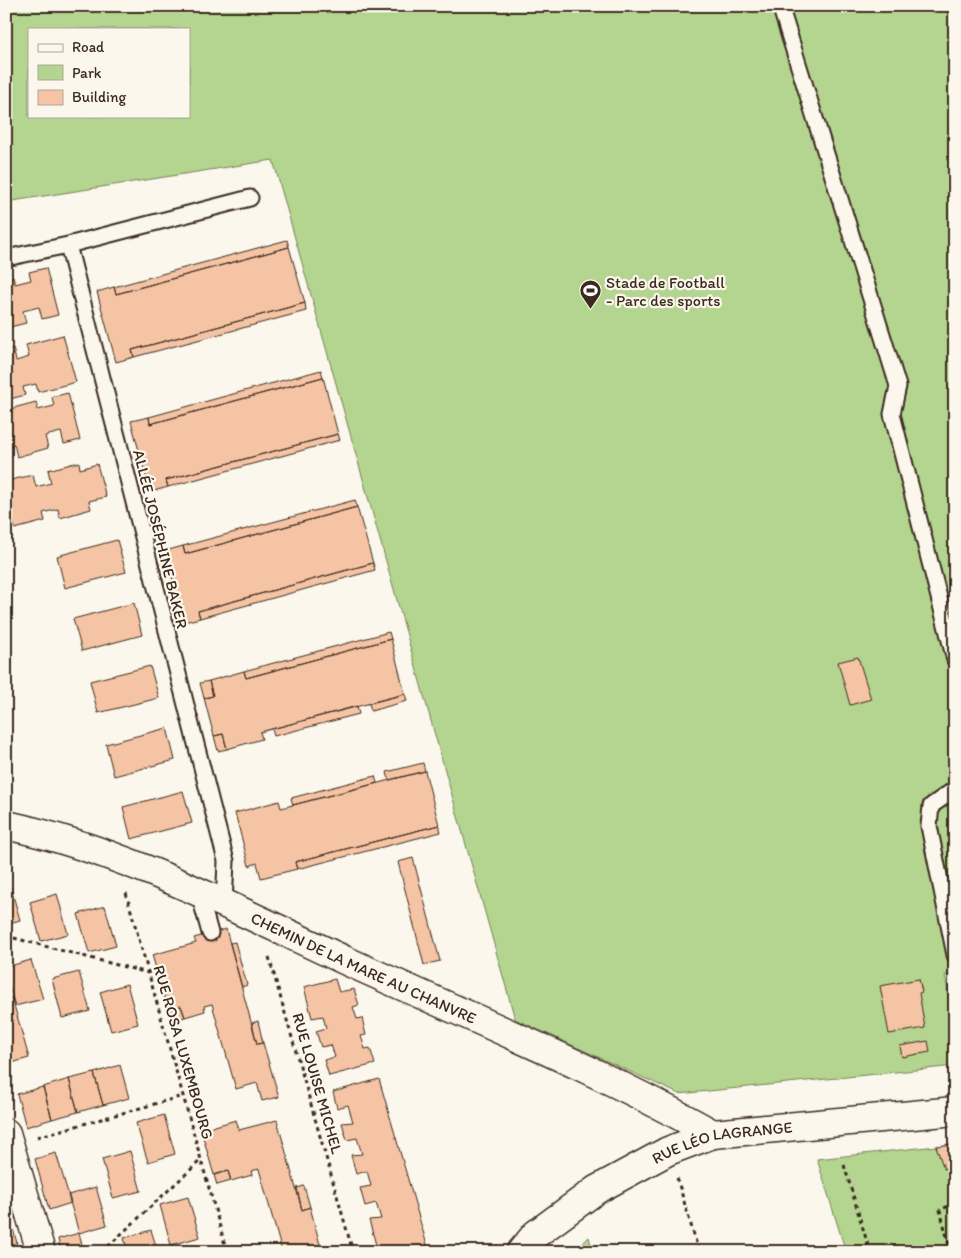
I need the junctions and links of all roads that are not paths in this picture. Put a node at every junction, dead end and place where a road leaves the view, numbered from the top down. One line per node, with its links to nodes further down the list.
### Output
1 (785, 6): 5 (lane)
2 (250, 198): 3 (lane)
3 (68, 245): 4 (lane); 8 (lane, ALLÉE JOSÉPHINE BAKER)
4 (6, 258)
5 (955, 660)
6 (955, 789): 10 (lane)
7 (6, 825): 8 (street, CHEMIN DE LA MARE AU CHANVRE)
8 (211, 898): 9 (lane, ALLÉE JOSÉPHINE BAKER); 12 (street, CHEMIN DE LA MARE AU CHANVRE)
9 (210, 933)
10 (955, 955)
11 (955, 1111): 12 (street, RUE LÉO LAGRANGE)
12 (712, 1134): 16 (street, RUE LÉO LAGRANGE)
13 (8, 1139): 14 (street)
14 (12, 1174): 15 (street)
15 (41, 1252)
16 (521, 1252)

